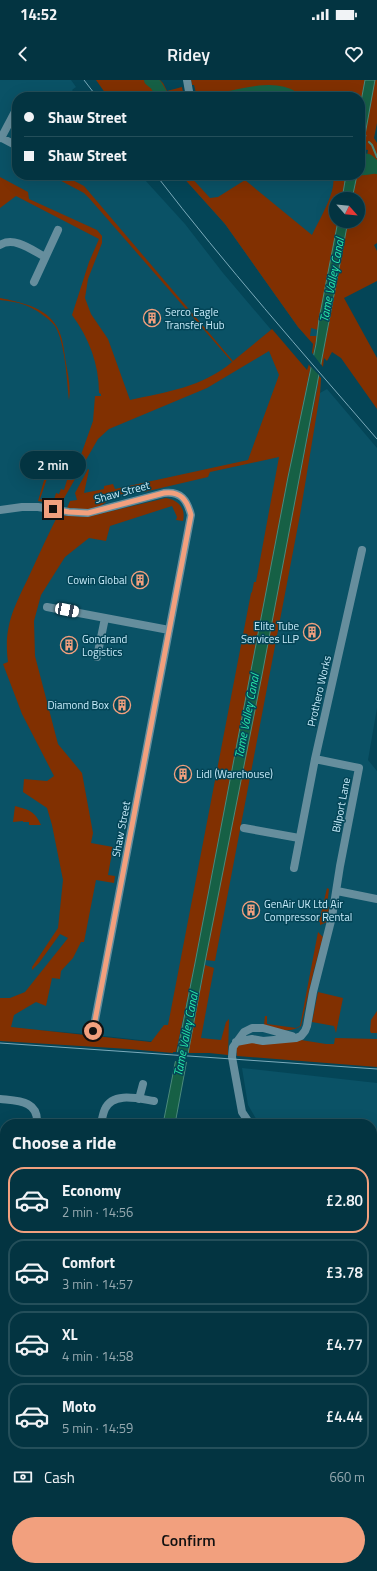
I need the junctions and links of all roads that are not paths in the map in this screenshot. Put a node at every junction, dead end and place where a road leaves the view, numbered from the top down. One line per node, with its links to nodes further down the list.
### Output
1 (12, 117): 2 (street)
2 (1, 137): 3 (street)
3 (12, 143)
4 (58, 230): 6 (street)
5 (0, 245): 6 (street)
6 (45, 257): 7 (street)
7 (34, 282)
8 (0, 510): 12 (street, Shaw Street)
9 (362, 550): 14 (street, Prothero Works)
10 (47, 607): 11 (street)
11 (105, 618): 12 (street); 13 (street)
12 (169, 630): 20 (street, Shaw Street)
13 (97, 658)
14 (315, 758): 16 (street, Prothero Works); 18 (street, Bilport Lane)
15 (244, 828): 16 (street)
16 (299, 838): 17 (street, Prothero Works)
17 (294, 868)
18 (337, 891): 19 (street); 21 (street, Bilport Lane)
19 (377, 899)
20 (93, 1031)
21 (296, 1038): 22 (street); 22 (street)
22 (236, 1042): 29 (street)
23 (143, 1084): 25 (street)
24 (0, 1099): 27 (street)
25 (139, 1099): 26 (street); 28 (street)
26 (154, 1101)
27 (36, 1119)
28 (101, 1119)
29 (247, 1119)

